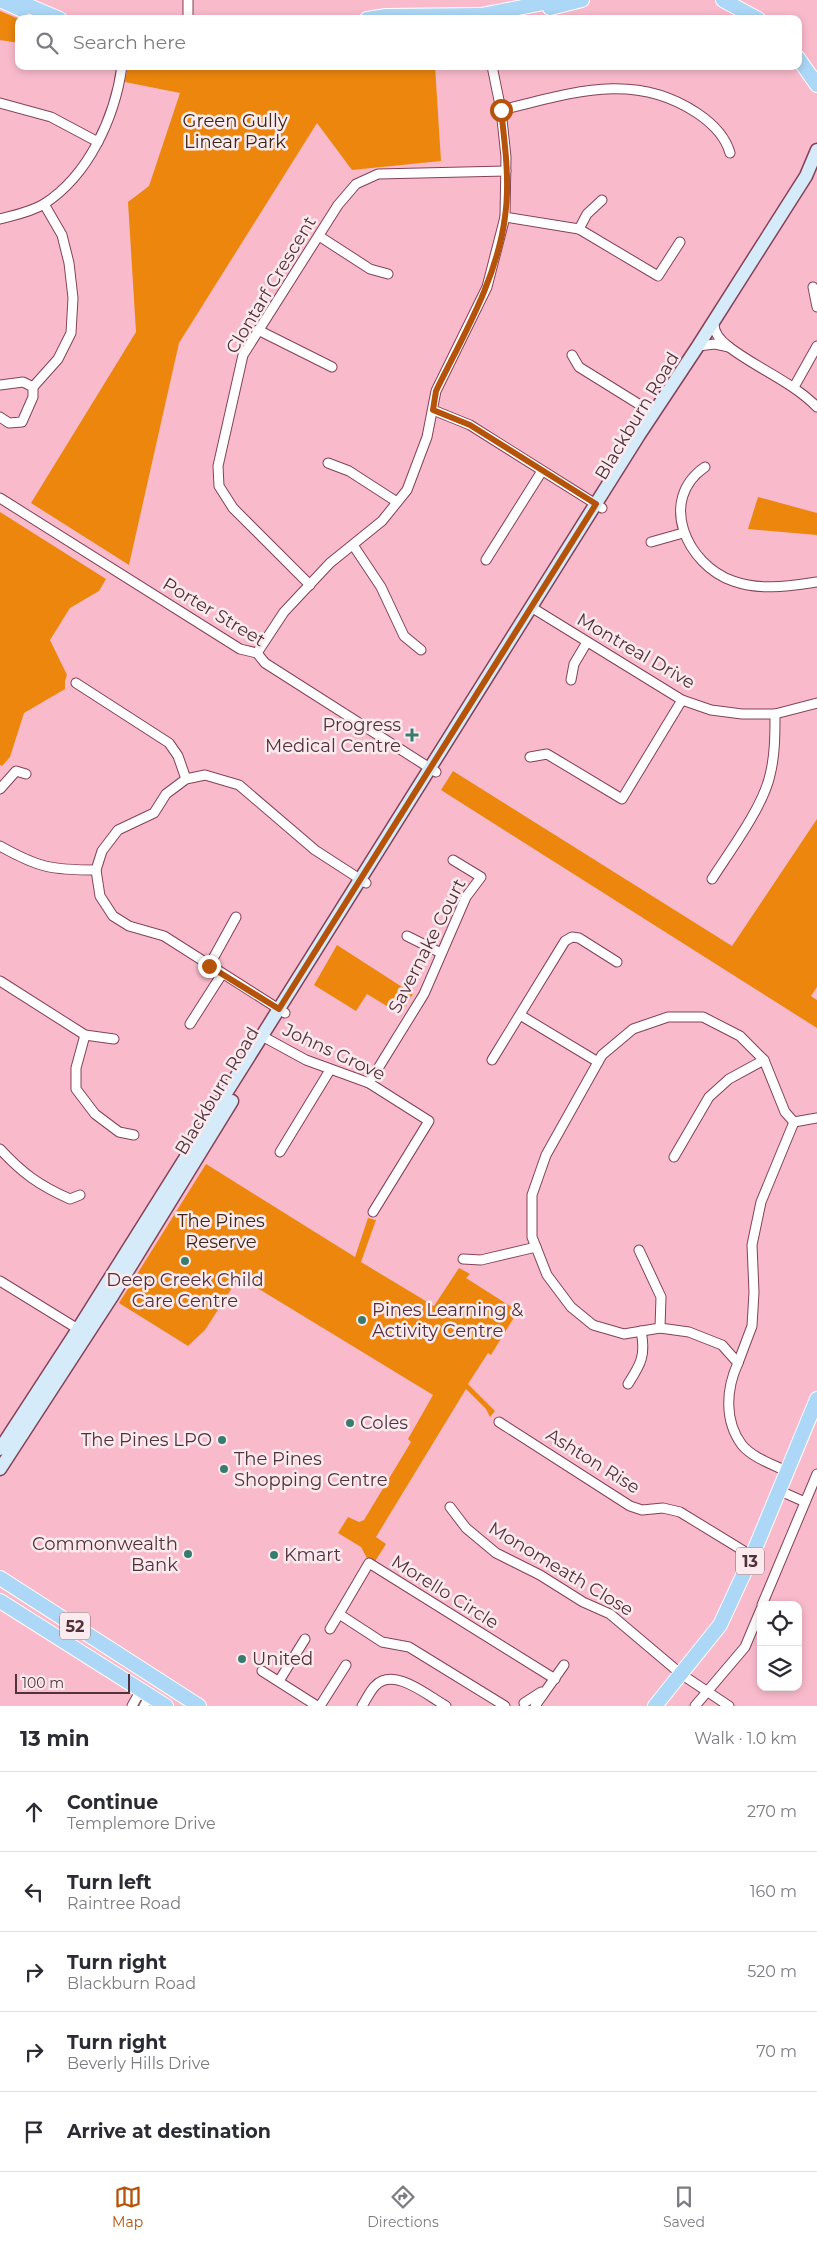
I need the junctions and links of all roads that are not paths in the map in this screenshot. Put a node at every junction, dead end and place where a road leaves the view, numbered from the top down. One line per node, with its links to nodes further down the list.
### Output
1 (0, 0): 7 (main road)
2 (15, 0): 8 (main road)
3 (188, 0): 9 (street)
4 (559, 0): 10 (main road)
5 (582, 0): 11 (main road)
6 (723, 0): 12 (main road)
7 (32, 15)
8 (51, 15)
9 (188, 15)
10 (491, 15)
11 (522, 15)
12 (751, 15)
13 (802, 64): 16 (main road)
14 (121, 70): 19 (street)
15 (493, 70): 18 (street)
16 (816, 85)
17 (0, 103): 19 (street)
18 (501, 110): 21 (street); 23 (street)
19 (98, 142): 26 (street)
20 (817, 150): 24 (main road, Blackburn Road)
21 (730, 153)
22 (817, 164): 24 (main road, Blackburn Road)
23 (506, 171): 27 (street); 30 (street, Clontarf Crescent)
24 (806, 176): 35 (main road, Blackburn Road)
25 (602, 200): 29 (street)
26 (44, 204): 28 (street); 43 (street)
27 (505, 217): 29 (street); 46 (street)
28 (0, 219)
29 (579, 229): 31 (street)
30 (319, 236): 32 (street); 36 (street, Clontarf Crescent)
31 (680, 242)
32 (388, 274)
33 (813, 287): 34 (street)
34 (817, 307)
35 (714, 322): 37 (main road, Blackburn Road); 39 (street)
36 (258, 330): 41 (street); 60 (street, Clontarf Crescent)
37 (698, 346): 39 (street); 47 (main road, Blackburn Road); 54 (main road, Blackburn Road)
38 (817, 346): 44 (street)
39 (729, 347): 44 (street)
40 (572, 355): 47 (street)
41 (332, 367)
42 (0, 385): 43 (street)
43 (33, 387): 48 (street)
44 (794, 387): 45 (street)
45 (817, 407)
46 (433, 410): 51 (street); 53 (street)
47 (653, 413): 54 (main road, Blackburn Road)
48 (0, 417)
49 (328, 463): 53 (street)
50 (705, 467): 55 (street)
51 (542, 471): 54 (street); 58 (street)
52 (0, 498): 64 (street, Porter Street)
53 (397, 502): 57 (street)
54 (599, 506): 61 (main road, Blackburn Road)
55 (683, 533): 56 (street); 59 (street)
56 (652, 542)
57 (353, 545): 60 (street); 63 (street)
58 (486, 560)
59 (817, 582)
60 (310, 585): 64 (street)
61 (535, 610): 62 (street, Montreal Drive); 71 (main road, Blackburn Road)
62 (587, 642): 65 (street); 67 (street, Montreal Drive)
63 (421, 650)
64 (256, 654): 71 (street, Porter Street)
65 (571, 680)
66 (76, 683): 73 (street)
67 (682, 700): 69 (street, Montreal Drive); 70 (street)
68 (817, 703): 69 (street, Montreal Drive)
69 (775, 714): 78 (street)
70 (530, 757)
71 (433, 770): 79 (main road, Blackburn Road)
72 (26, 774): 74 (street)
73 (186, 779): 77 (street); 79 (street)
74 (0, 790)
75 (0, 846): 77 (street)
76 (453, 860): 82 (street, Savernake Court)
77 (96, 870): 84 (street)
78 (712, 879)
79 (363, 881): 87 (main road, Blackburn Road)
80 (236, 917): 84 (street)
81 (407, 936): 82 (street)
82 (441, 953): 97 (street, Savernake Court)
83 (617, 962): 88 (street)
84 (209, 966): 85 (street)
85 (222, 974): 87 (street); 89 (street)
86 (0, 981): 90 (street)
87 (282, 1011): 91 (main road, Blackburn Road)
88 (520, 1015): 93 (street); 95 (street)
89 (190, 1024)
90 (85, 1035): 92 (street); 100 (street)
91 (266, 1038): 96 (street, Johns Grove); 112 (main road, Blackburn Road); 119 (main road, Blackburn Road)
92 (114, 1039)
93 (492, 1060)
94 (764, 1060): 95 (street); 99 (street); 103 (street)
95 (598, 1062): 106 (street)
96 (330, 1070): 97 (street, Johns Grove); 102 (street)
97 (369, 1083): 105 (street, Johns Grove)
98 (817, 1118): 99 (street)
99 (794, 1122): 114 (street)
100 (134, 1135)
101 (0, 1149): 104 (street)
102 (280, 1152)
103 (674, 1157)
104 (80, 1195)
105 (373, 1212)
106 (536, 1247): 108 (street); 113 (street)
107 (639, 1250): 111 (street)
108 (463, 1259)
109 (3, 1283): 110 (street); 112 (street)
110 (0, 1293)
111 (660, 1328): 113 (street); 114 (street)
112 (78, 1329): 118 (main road, Blackburn Road)
113 (641, 1331): 115 (street)
114 (738, 1363): 120 (street)
115 (628, 1384)
116 (817, 1399): 120 (main road, 13)
117 (498, 1422): 125 (street, Ashton Rise)
118 (0, 1449)
119 (0, 1469)
120 (786, 1471): 122 (main road, 13)
121 (817, 1474): 123 (street)
122 (778, 1490): 123 (street); 125 (main road, 13)
123 (805, 1502): 128 (street)
124 (450, 1507): 136 (street, Monomeath Close)
125 (752, 1556): 136 (main road, 13)
126 (0, 1578): 146 (main road, 52)
127 (0, 1600): 141 (main road, 52)
128 (764, 1601)
129 (339, 1614): 131 (street, Morello Circle); 137 (street, Morello Circle); 142 (street)
130 (757, 1618): 140 (street)
131 (330, 1629)
132 (305, 1639): 138 (street)
133 (346, 1665): 147 (street)
134 (564, 1665): 137 (street)
135 (262, 1670): 138 (street)
136 (681, 1674): 140 (street, Monomeath Close); 152 (main road, 13)
137 (555, 1679): 139 (street)
138 (279, 1682): 147 (street)
139 (548, 1687): 143 (street); 151 (street)
140 (707, 1691): 153 (street); 154 (street, Monomeath Close)
141 (145, 1697): 144 (street); 145 (main road, 52)
142 (492, 1697): 143 (street); 150 (street)
143 (523, 1705)
144 (132, 1706)
145 (166, 1706)
146 (199, 1706)
147 (318, 1706)
148 (362, 1706): 149 (street)
149 (446, 1706)
150 (505, 1706)
151 (535, 1706)
152 (655, 1706)
153 (695, 1706)
154 (729, 1706)

